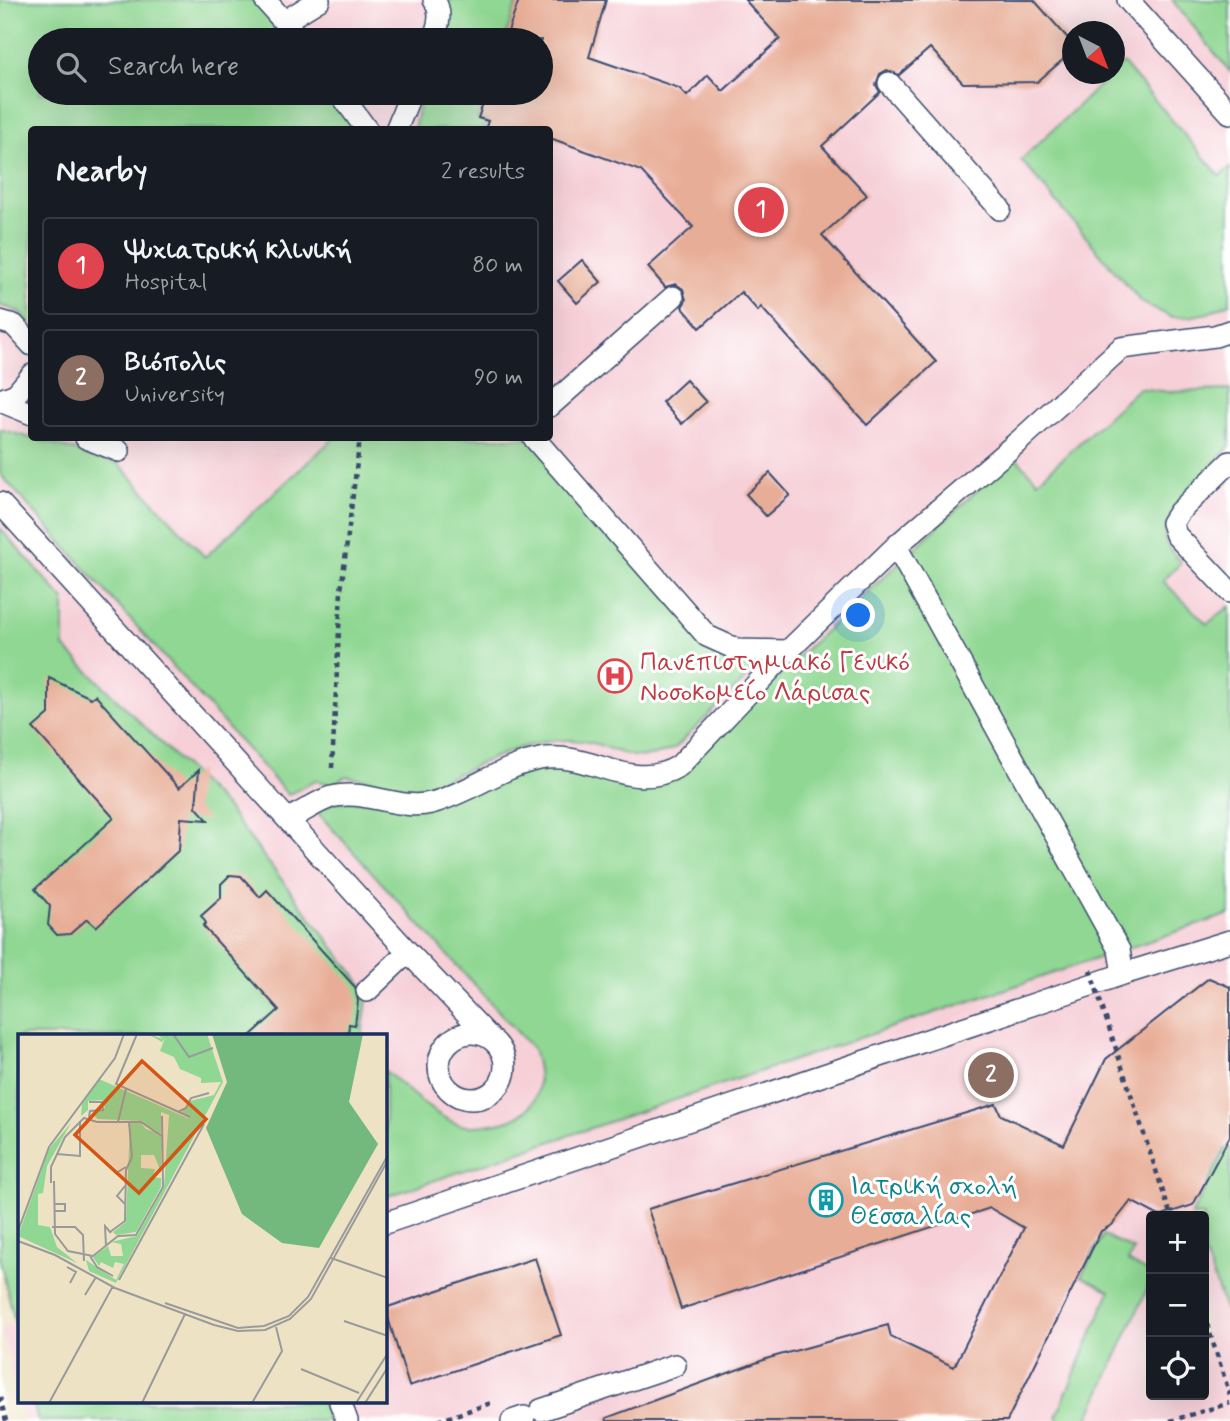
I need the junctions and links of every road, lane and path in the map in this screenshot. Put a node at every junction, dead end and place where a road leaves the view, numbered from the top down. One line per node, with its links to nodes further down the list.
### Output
1 (265, 0): 5 (lane)
2 (319, 0): 5 (lane)
3 (434, 0): 7 (lane)
4 (1128, 0): 9 (lane)
5 (285, 21): 6 (lane)
6 (291, 28)
7 (438, 28)
8 (889, 83): 14 (lane)
9 (1226, 103)
10 (349, 105): 12 (lane)
11 (406, 105): 13 (lane)
12 (364, 126)
13 (398, 126)
14 (1000, 209)
15 (673, 297): 21 (lane)
16 (0, 321): 18 (lane)
17 (1230, 331): 29 (lane)
18 (28, 341)
19 (28, 380): 20 (lane)
20 (0, 400): 22 (lane)
21 (553, 403)
22 (28, 412)
23 (93, 441): 26 (lane)
24 (360, 441): 32 (path)
25 (537, 441): 31 (lane)
26 (119, 452)
27 (1230, 462): 30 (lane)
28 (0, 503): 33 (lane)
29 (896, 546): 31 (lane); 37 (lane)
30 (1230, 592)
31 (788, 651): 32 (lane)
32 (331, 797): 33 (lane)
33 (288, 820): 35 (lane)
34 (1230, 941): 37 (lane)
35 (408, 952): 38 (lane); 39 (lane)
36 (1090, 970): 40 (path, bridge)
37 (1123, 974): 41 (lane)
38 (367, 990)
39 (492, 1040)
40 (1169, 1211)
41 (387, 1222)
42 (1209, 1330): 44 (path)
43 (675, 1365): 48 (lane)
44 (1230, 1395)
45 (0, 1397): 49 (path)
46 (1230, 1403): 51 (path)
47 (341, 1404): 50 (lane)
48 (526, 1416)
49 (6, 1421)
50 (346, 1421)
51 (1170, 1421)

